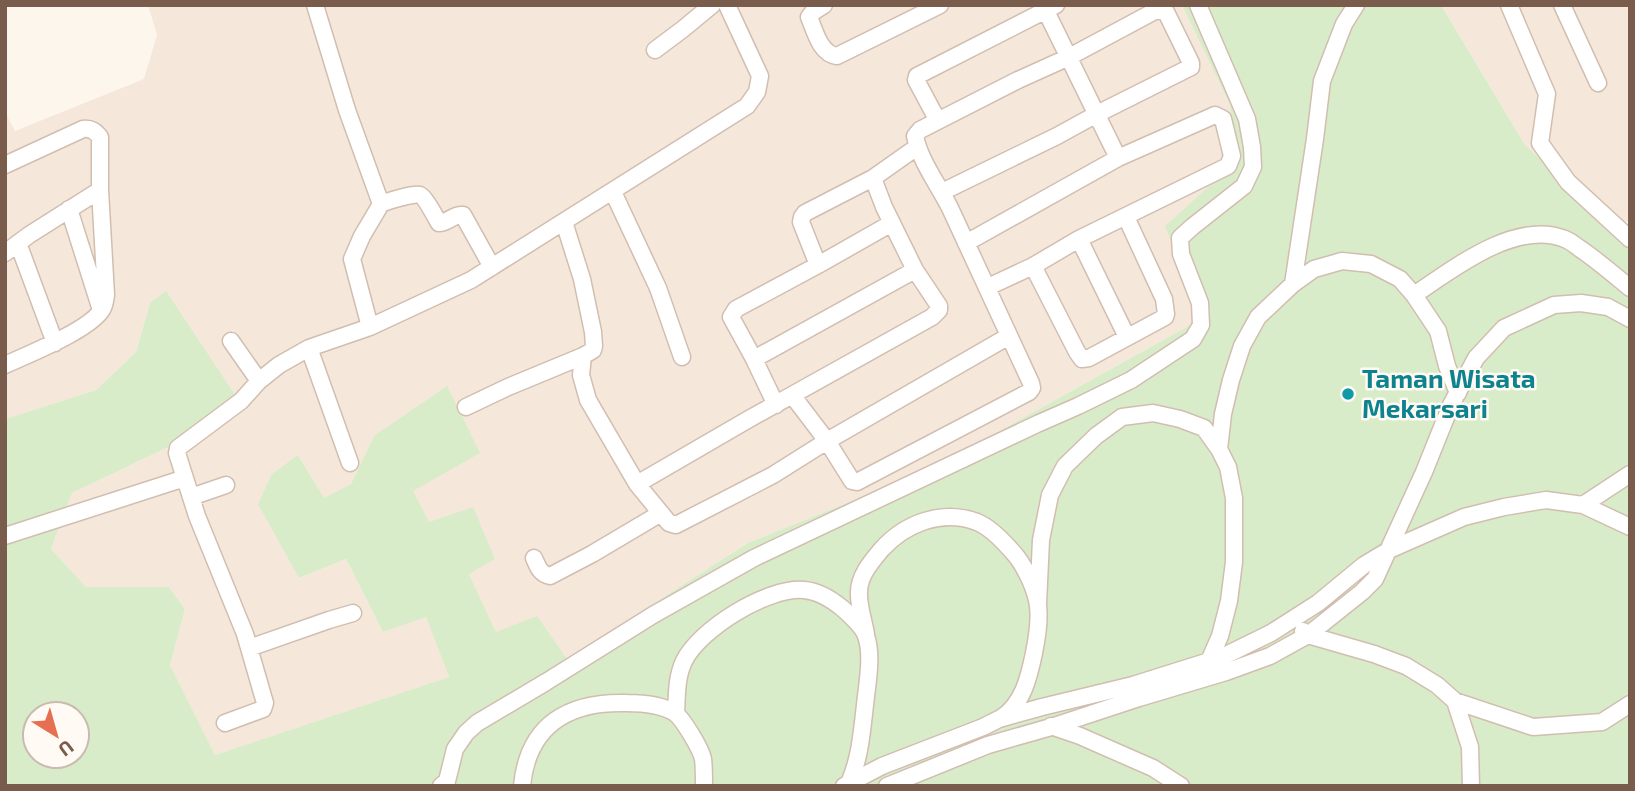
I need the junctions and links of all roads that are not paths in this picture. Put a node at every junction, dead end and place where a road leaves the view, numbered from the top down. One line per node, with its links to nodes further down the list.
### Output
1 (315, 5): 23 (street)
2 (712, 5): 11 (street)
3 (727, 5): 21 (street)
4 (824, 5): 5 (street)
5 (940, 5)
6 (1198, 5): 86 (street)
7 (1356, 5): 36 (street)
8 (1509, 5): 29 (street)
9 (1562, 5): 13 (street)
10 (1048, 7): 12 (street); 15 (street)
11 (655, 50)
12 (1069, 57): 14 (street); 14 (street); 15 (street)
13 (1598, 83)
14 (1097, 114): 17 (street); 22 (street)
15 (938, 121): 16 (street)
16 (917, 147): 19 (street); 22 (street)
17 (1118, 158): 25 (street); 30 (street)
18 (5, 165): 20 (street)
19 (873, 178): 27 (street); 32 (street)
20 (100, 190): 24 (street); 40 (street)
21 (612, 192): 26 (street); 49 (street)
22 (942, 192): 30 (street)
23 (381, 204): 34 (street); 42 (street)
24 (69, 209): 31 (street); 40 (street)
25 (1126, 217): 28 (street); 44 (street)
26 (564, 222): 34 (street); 48 (street)
27 (892, 223): 32 (street); 35 (street)
28 (1079, 239): 33 (street); 44 (street)
29 (1630, 239)
30 (966, 243): 37 (street)
31 (11, 248): 46 (street)
32 (818, 265): 50 (street)
33 (1033, 266): 37 (street); 44 (street)
34 (492, 267): 42 (street)
35 (915, 270): 50 (street); 54 (street)
36 (1293, 284): 39 (street); 58 (street)
37 (988, 286): 43 (street)
38 (1630, 288): 39 (street)
39 (1415, 295): 53 (street)
40 (102, 311): 46 (street)
41 (1630, 320): 53 (street)
42 (370, 327): 47 (street)
43 (1009, 336): 57 (street); 57 (street)
44 (1128, 337)
45 (231, 341): 52 (street)
46 (55, 343): 51 (street)
47 (309, 348): 52 (street); 59 (street)
48 (583, 356): 56 (street); 62 (street)
49 (682, 357)
50 (754, 359): 55 (street)
51 (5, 365)
52 (258, 381): 61 (street)
53 (1458, 393): 69 (street)
54 (792, 395): 55 (street); 57 (street)
55 (776, 405): 62 (street)
56 (466, 407)
57 (827, 441): 66 (street)
58 (1219, 449): 71 (street); 77 (street)
59 (350, 463)
60 (1630, 474): 65 (street)
61 (184, 478): 64 (street); 68 (street)
62 (637, 484): 66 (street)
63 (226, 485): 64 (street)
64 (191, 497): 76 (street)
65 (1583, 505): 67 (street); 69 (street)
66 (661, 513): 70 (street)
67 (1630, 527)
68 (5, 536)
69 (1389, 550): 73 (street); 75 (street)
70 (534, 558)
71 (1038, 604): 74 (street); 82 (street)
72 (353, 613): 76 (street)
73 (1289, 621): 75 (street); 77 (street)
74 (866, 634): 81 (street); 85 (street)
75 (1308, 635): 78 (street); 84 (street)
76 (249, 648): 83 (street)
77 (1209, 661): 80 (street)
78 (1455, 701): 79 (street); 91 (street)
79 (1630, 704)
80 (1042, 707): 82 (street); 84 (street)
81 (676, 714): 87 (street); 88 (street)
82 (999, 719): 85 (street)
83 (225, 723)
84 (1051, 727): 89 (street); 90 (street)
85 (847, 784)
86 (441, 786)
87 (522, 786)
88 (704, 786)
89 (887, 786)
90 (1181, 786)
91 (1471, 786)

